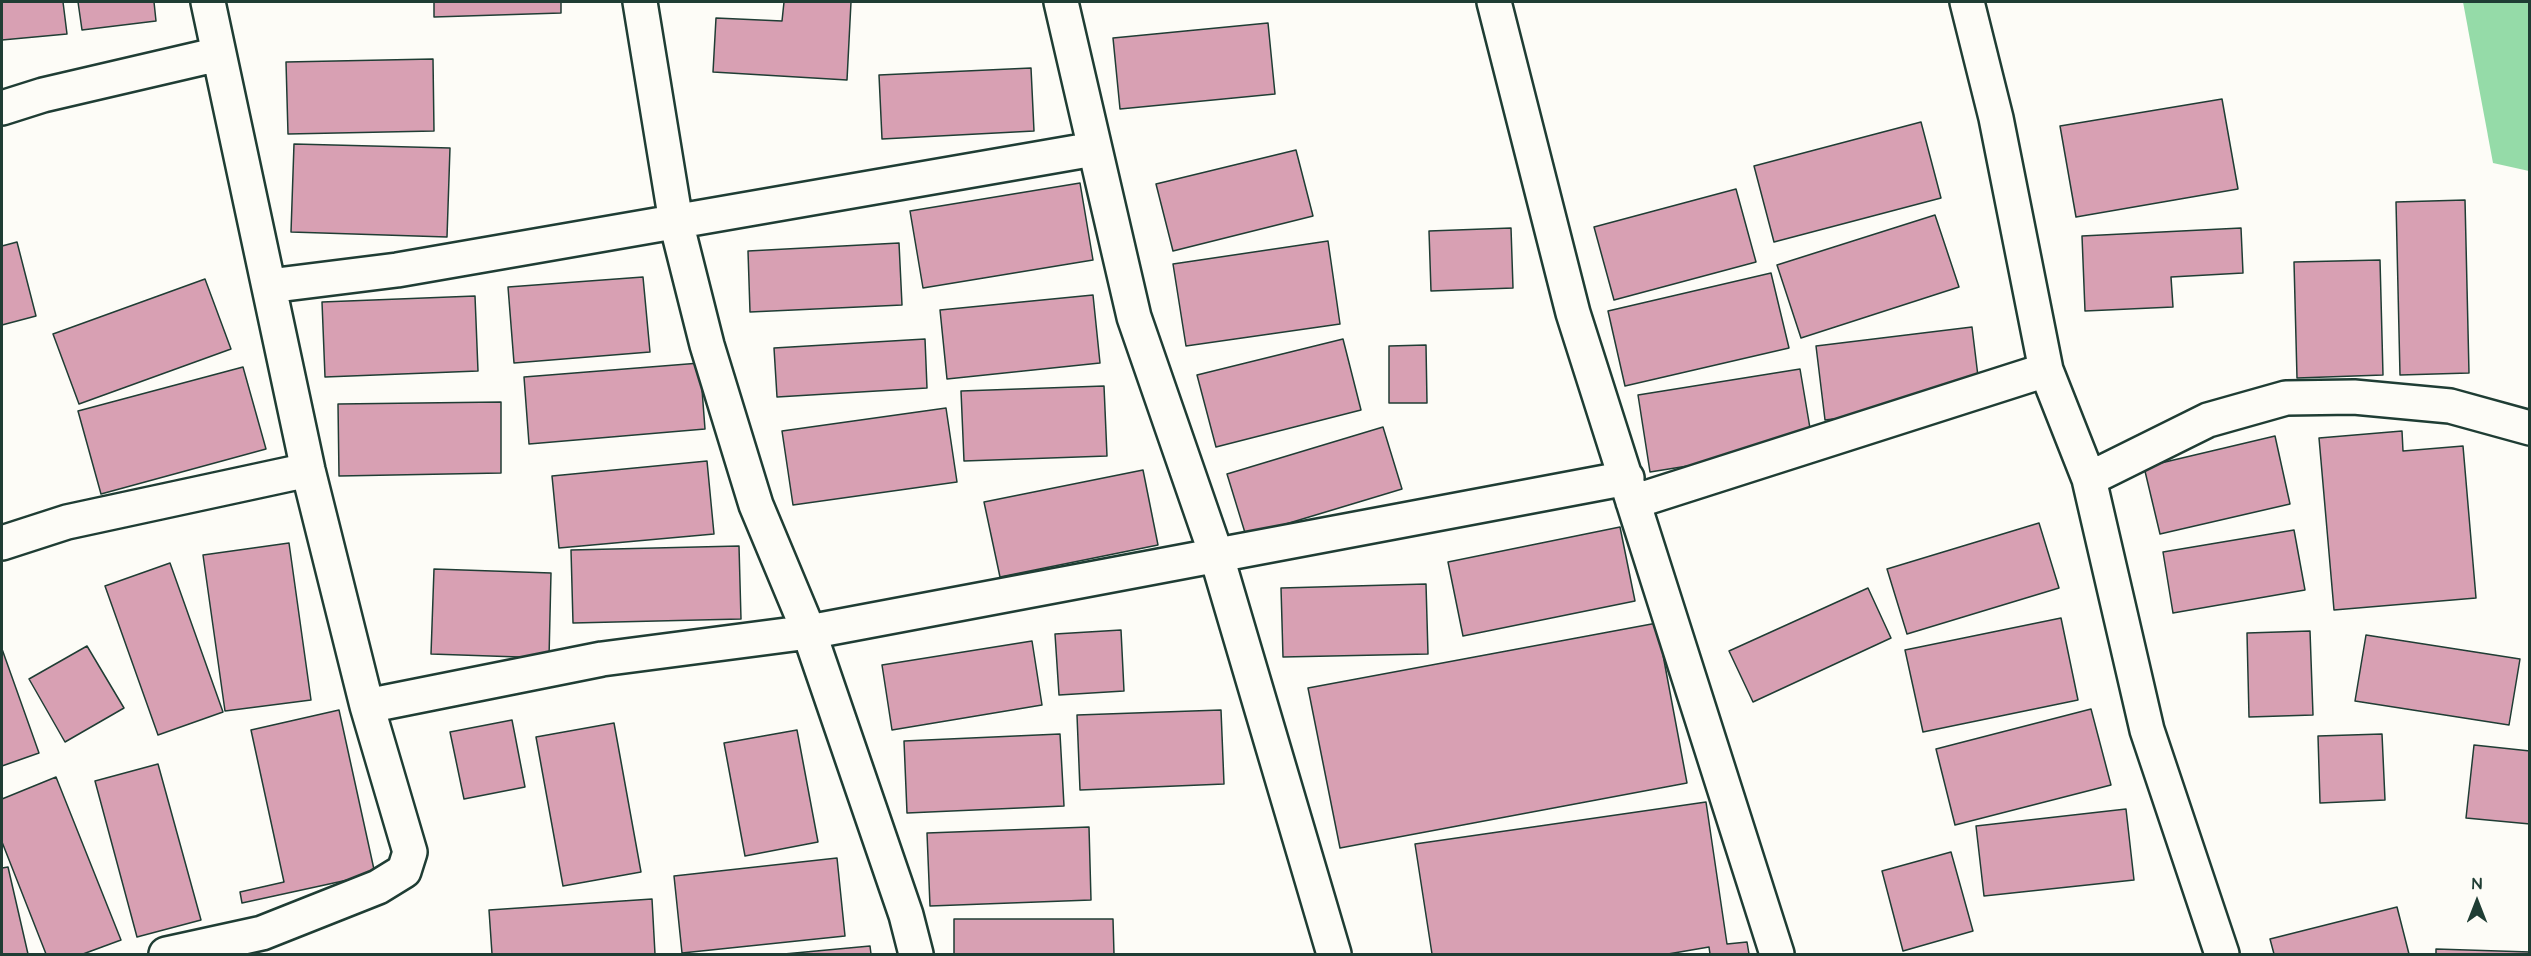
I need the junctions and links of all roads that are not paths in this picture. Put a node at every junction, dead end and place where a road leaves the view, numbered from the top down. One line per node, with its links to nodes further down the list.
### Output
1 (208, 2): 6 (street)
2 (640, 2): 9 (street)
3 (1061, 2): 8 (street)
4 (1494, 2): 15 (street)
5 (1967, 2): 11 (street)
6 (219, 54): 7 (street); 10 (street)
7 (2, 108)
8 (1094, 149): 9 (street); 17 (street)
9 (676, 222): 10 (street); 18 (street)
10 (269, 286): 13 (street)
11 (2046, 370): 14 (street); 15 (street)
12 (2529, 428): 14 (street)
13 (308, 470): 16 (street); 19 (street)
14 (2089, 479): 25 (street)
15 (1630, 490): 17 (street); 24 (street)
16 (2, 543)
17 (1216, 554): 18 (street); 23 (street)
18 (809, 632): 19 (street); 22 (street)
19 (367, 706): 20 (street)
20 (268, 944): 21 (street)
21 (165, 954)
22 (916, 954)
23 (1334, 954)
24 (1777, 954)
25 (2222, 954)

